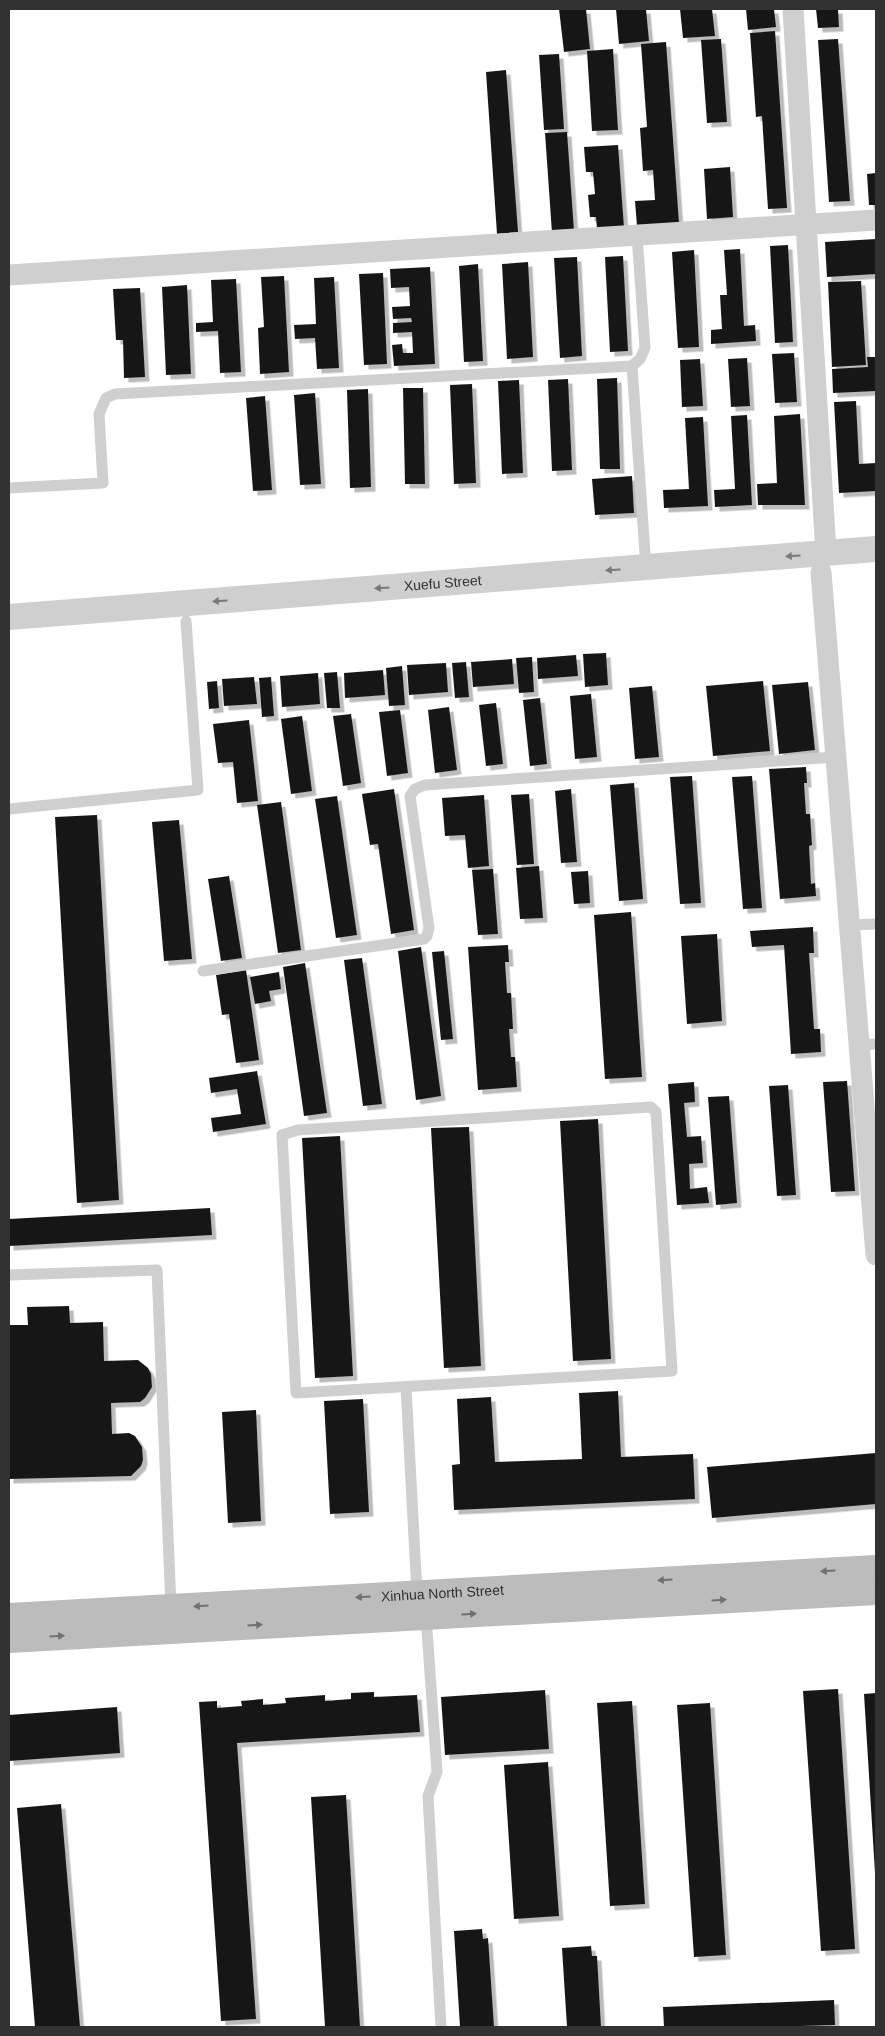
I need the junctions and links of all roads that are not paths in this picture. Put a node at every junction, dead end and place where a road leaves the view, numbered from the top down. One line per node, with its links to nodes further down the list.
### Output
1 (793, 9): 3 (street)
2 (876, 220): 3 (street)
3 (806, 225): 4 (street); 9 (street)
4 (637, 235): 5 (street); 6 (lane)
5 (9, 275)
6 (632, 366): 7 (lane); 11 (lane)
7 (9, 488)
8 (876, 550): 9 (street, Xuefu Street)
9 (824, 562): 10 (street, Xuefu Street); 11 (street, Xuefu Street, one-way to 11); 13 (street, Xuefu Street); 15 (street)
10 (876, 567)
11 (646, 568): 12 (street, Xuefu Street, one-way to 12)
12 (9, 617)
13 (186, 621): 14 (street, Xuefu Street); 16 (lane)
14 (9, 635)
15 (836, 756): 18 (street); 19 (lane)
16 (9, 809)
17 (876, 924): 18 (lane)
18 (850, 926): 20 (street)
19 (203, 971)
20 (868, 1045): 21 (street)
21 (872, 1162): 22 (street)
22 (876, 1255)
23 (9, 1275): 28 (lane)
24 (406, 1386): 24 (lane); 27 (lane)
25 (876, 1569): 27 (main road, Xinhua North Street, one-way to 27)
26 (876, 1592): 27 (main road, Xinhua North Street, one-way to 26)
27 (422, 1605): 28 (main road, Xinhua North Street, one-way to 28); 30 (main road, Xinhua North Street, one-way to 27); 31 (lane)
28 (171, 1608): 29 (main road, Xinhua North Street)
29 (9, 1617)
30 (9, 1639)
31 (442, 2027)

